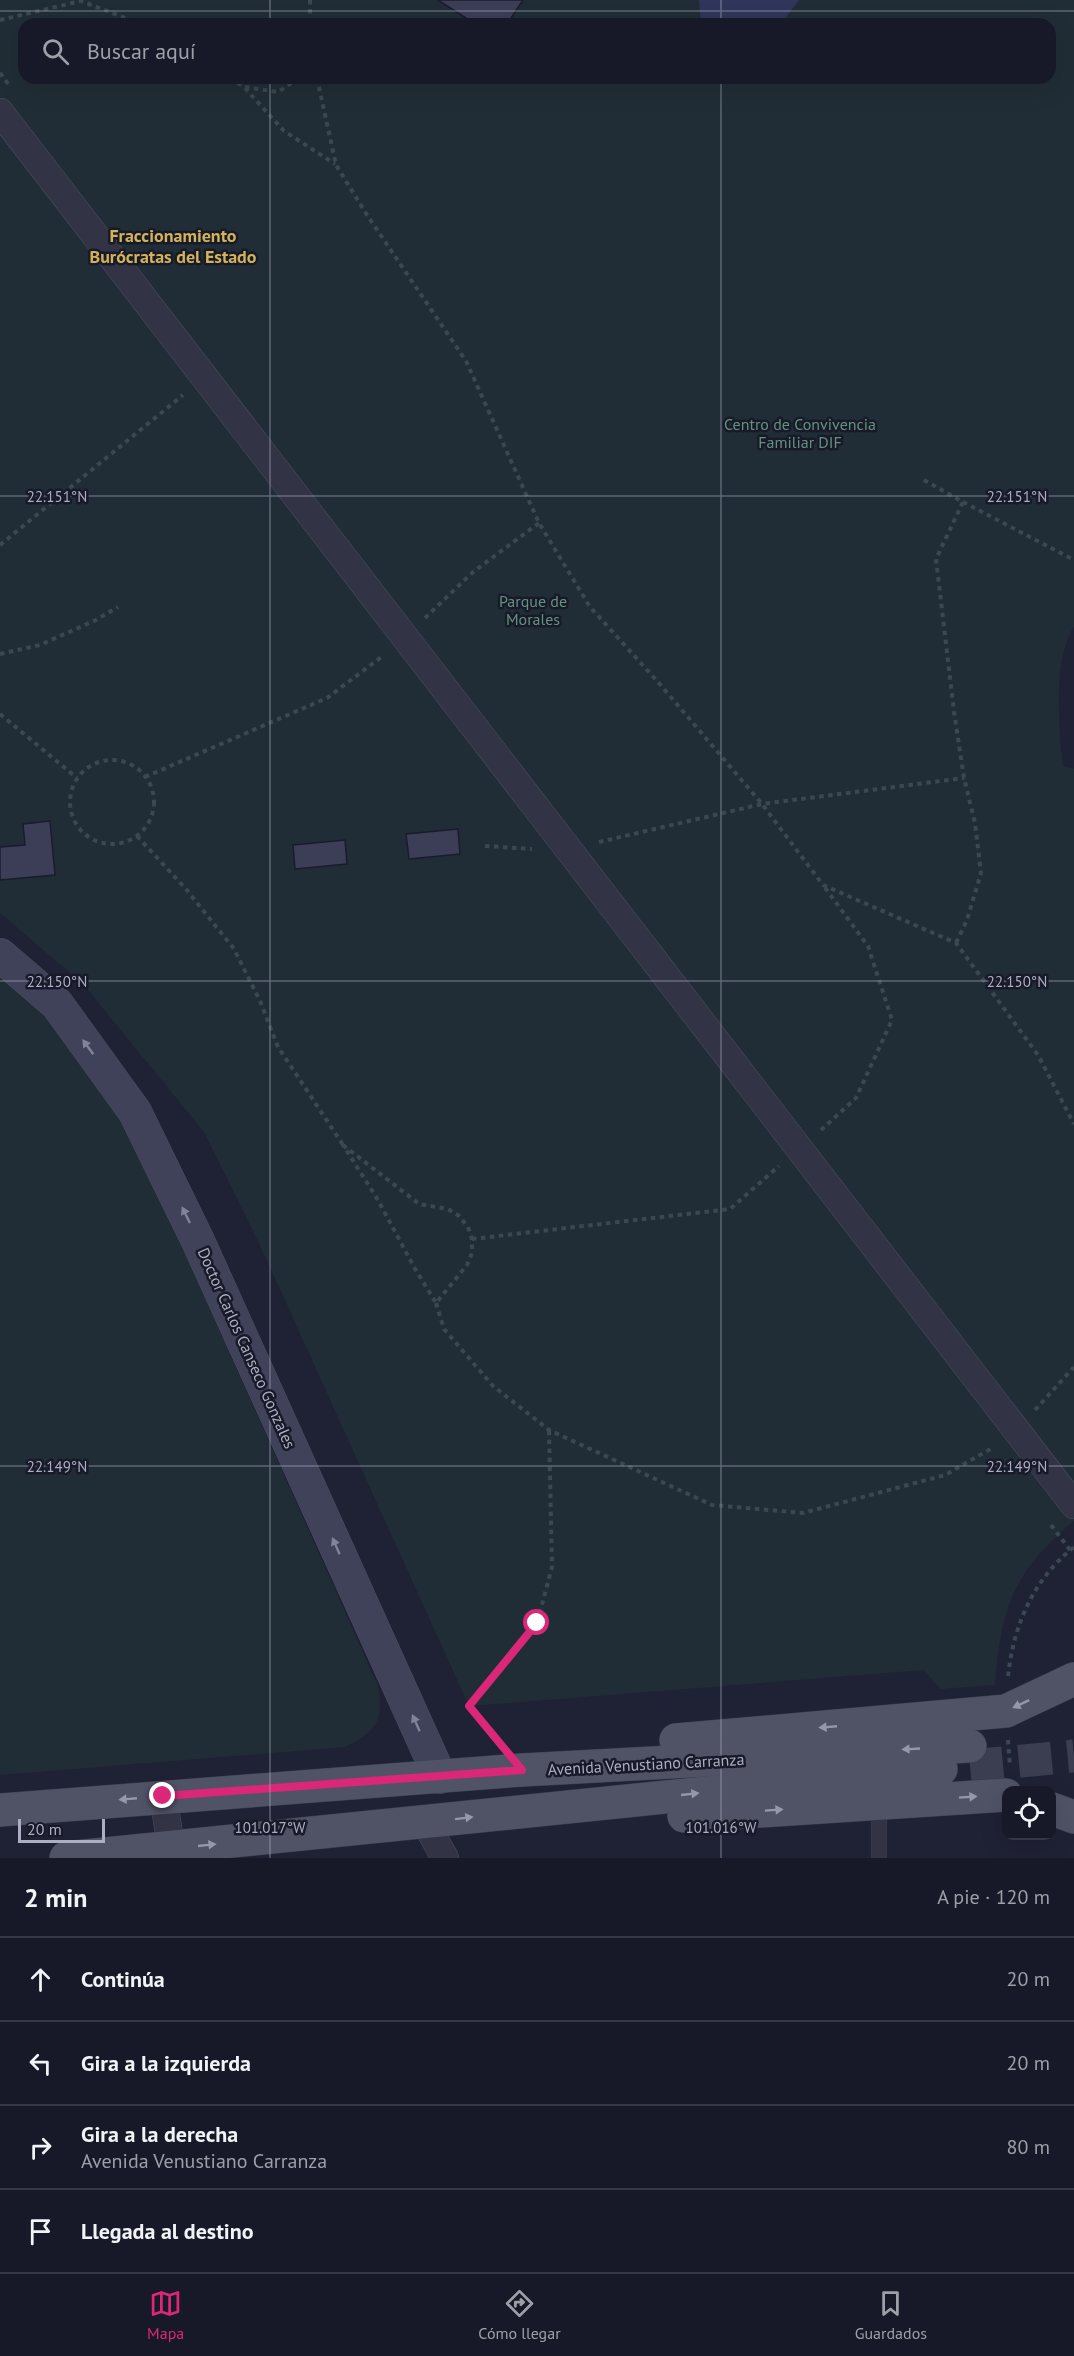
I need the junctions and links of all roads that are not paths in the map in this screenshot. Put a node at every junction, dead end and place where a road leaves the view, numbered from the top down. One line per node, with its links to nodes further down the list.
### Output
1 (0, 112): 3 (street)
2 (0, 955): 6 (street, Doctor Carlos Canseco Gonzales, one-way to 2)
3 (1074, 1504)
4 (1074, 1679): 5 (main road, one-way to 5)
5 (522, 1770): 6 (main road, Avenida Venustiano Carranza); 10 (main road, Avenida Venustiano Carranza, one-way to 5)
6 (440, 1777): 8 (main road, Avenida Venustiano Carranza)
7 (1008, 1781): 9 (main road, one-way to 7)
8 (163, 1796): 11 (main road, Avenida Venustiano Carranza, one-way to 11); 15 (street)
9 (879, 1803): 10 (main road, one-way to 9); 18 (lane)
10 (548, 1808): 14 (main road, Avenida Venustiano Carranza, one-way to 10)
11 (0, 1810)
12 (1056, 1810): 13 (main road)
13 (1074, 1817)
14 (425, 1822): 15 (main road, Avenida Venustiano Carranza, one-way to 14); 17 (street)
15 (172, 1853): 16 (main road, Avenida Venustiano Carranza)
16 (66, 1858)
17 (445, 1858)
18 (879, 1858)

